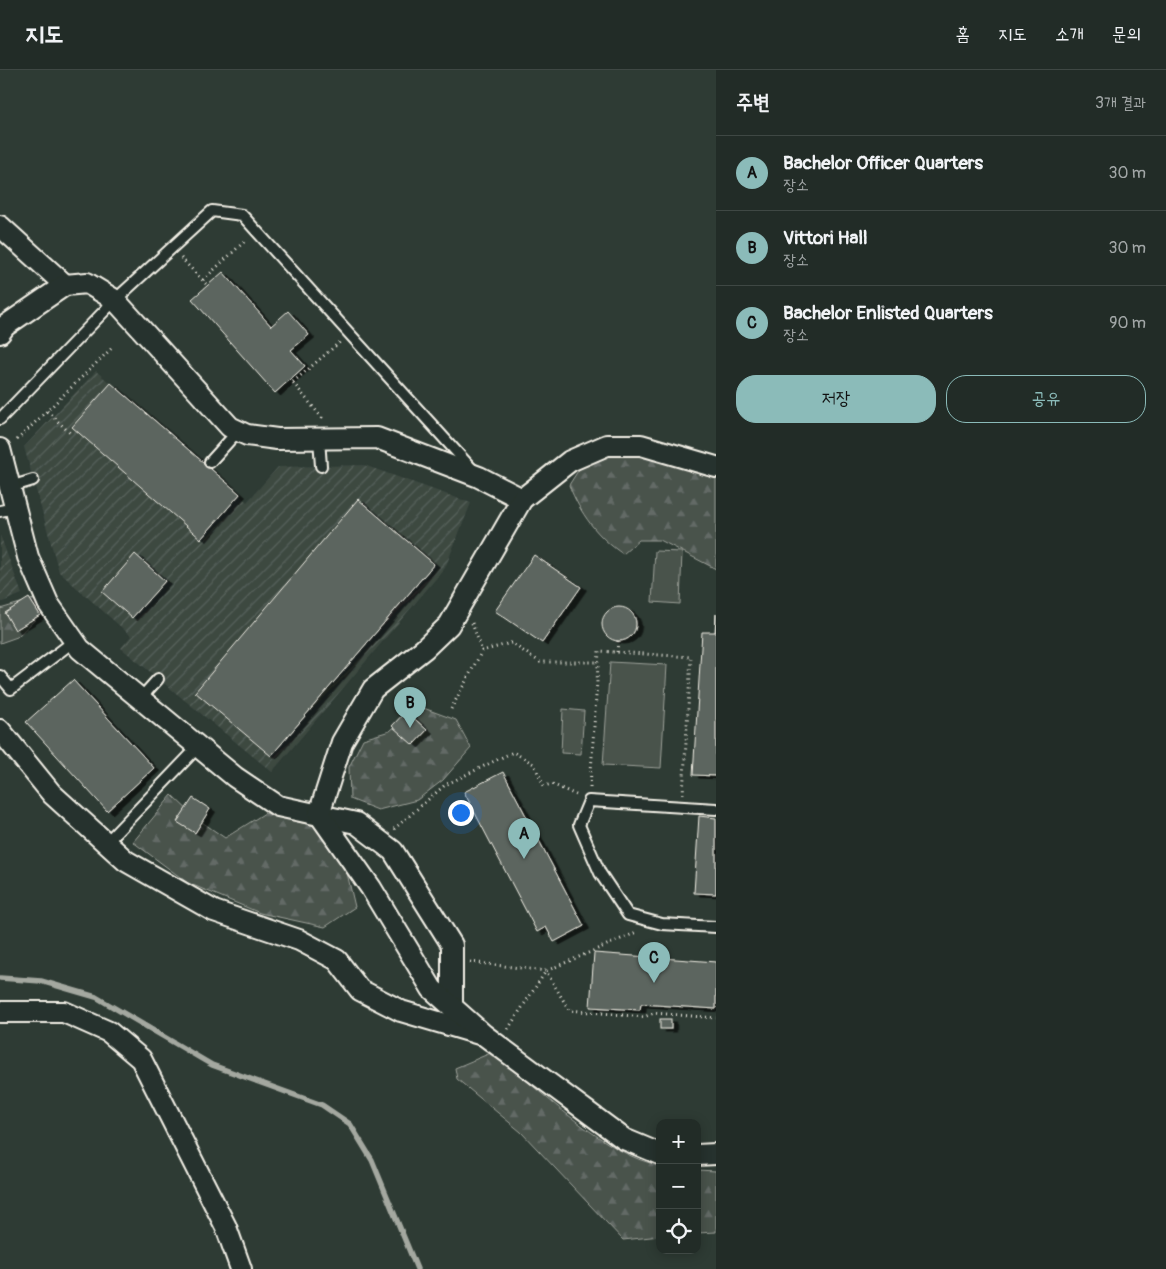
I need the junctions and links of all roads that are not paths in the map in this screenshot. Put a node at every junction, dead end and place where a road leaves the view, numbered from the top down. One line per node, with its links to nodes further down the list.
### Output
1 (0, 226): 2 (street)
2 (65, 285): 3 (street); 4 (street)
3 (115, 300): 5 (lane); 6 (street); 12 (lane)
4 (0, 333)
5 (0, 418)
6 (238, 431): 7 (street); 9 (lane)
7 (319, 439): 10 (lane); 12 (street)
8 (1, 452): 14 (street)
9 (210, 462)
10 (320, 466)
11 (716, 467): 15 (street)
12 (478, 477): 15 (street)
13 (33, 480): 14 (lane)
14 (10, 487): 16 (street)
15 (522, 499): 24 (street)
16 (7, 510): 17 (street)
17 (74, 640): 18 (lane); 20 (street)
18 (0, 676)
19 (158, 679): 20 (lane)
20 (140, 700): 22 (street)
21 (0, 730): 25 (street)
22 (198, 747): 24 (street); 25 (lane)
23 (716, 809): 26 (lane)
24 (320, 814): 27 (street); 27 (street)
25 (106, 843): 29 (street)
26 (716, 927)
27 (452, 1007): 29 (street)
28 (0, 1012): 33 (street)
29 (490, 1040): 30 (street)
30 (656, 1152)
31 (716, 1154): 32 (street)
32 (701, 1155)
33 (241, 1269)

